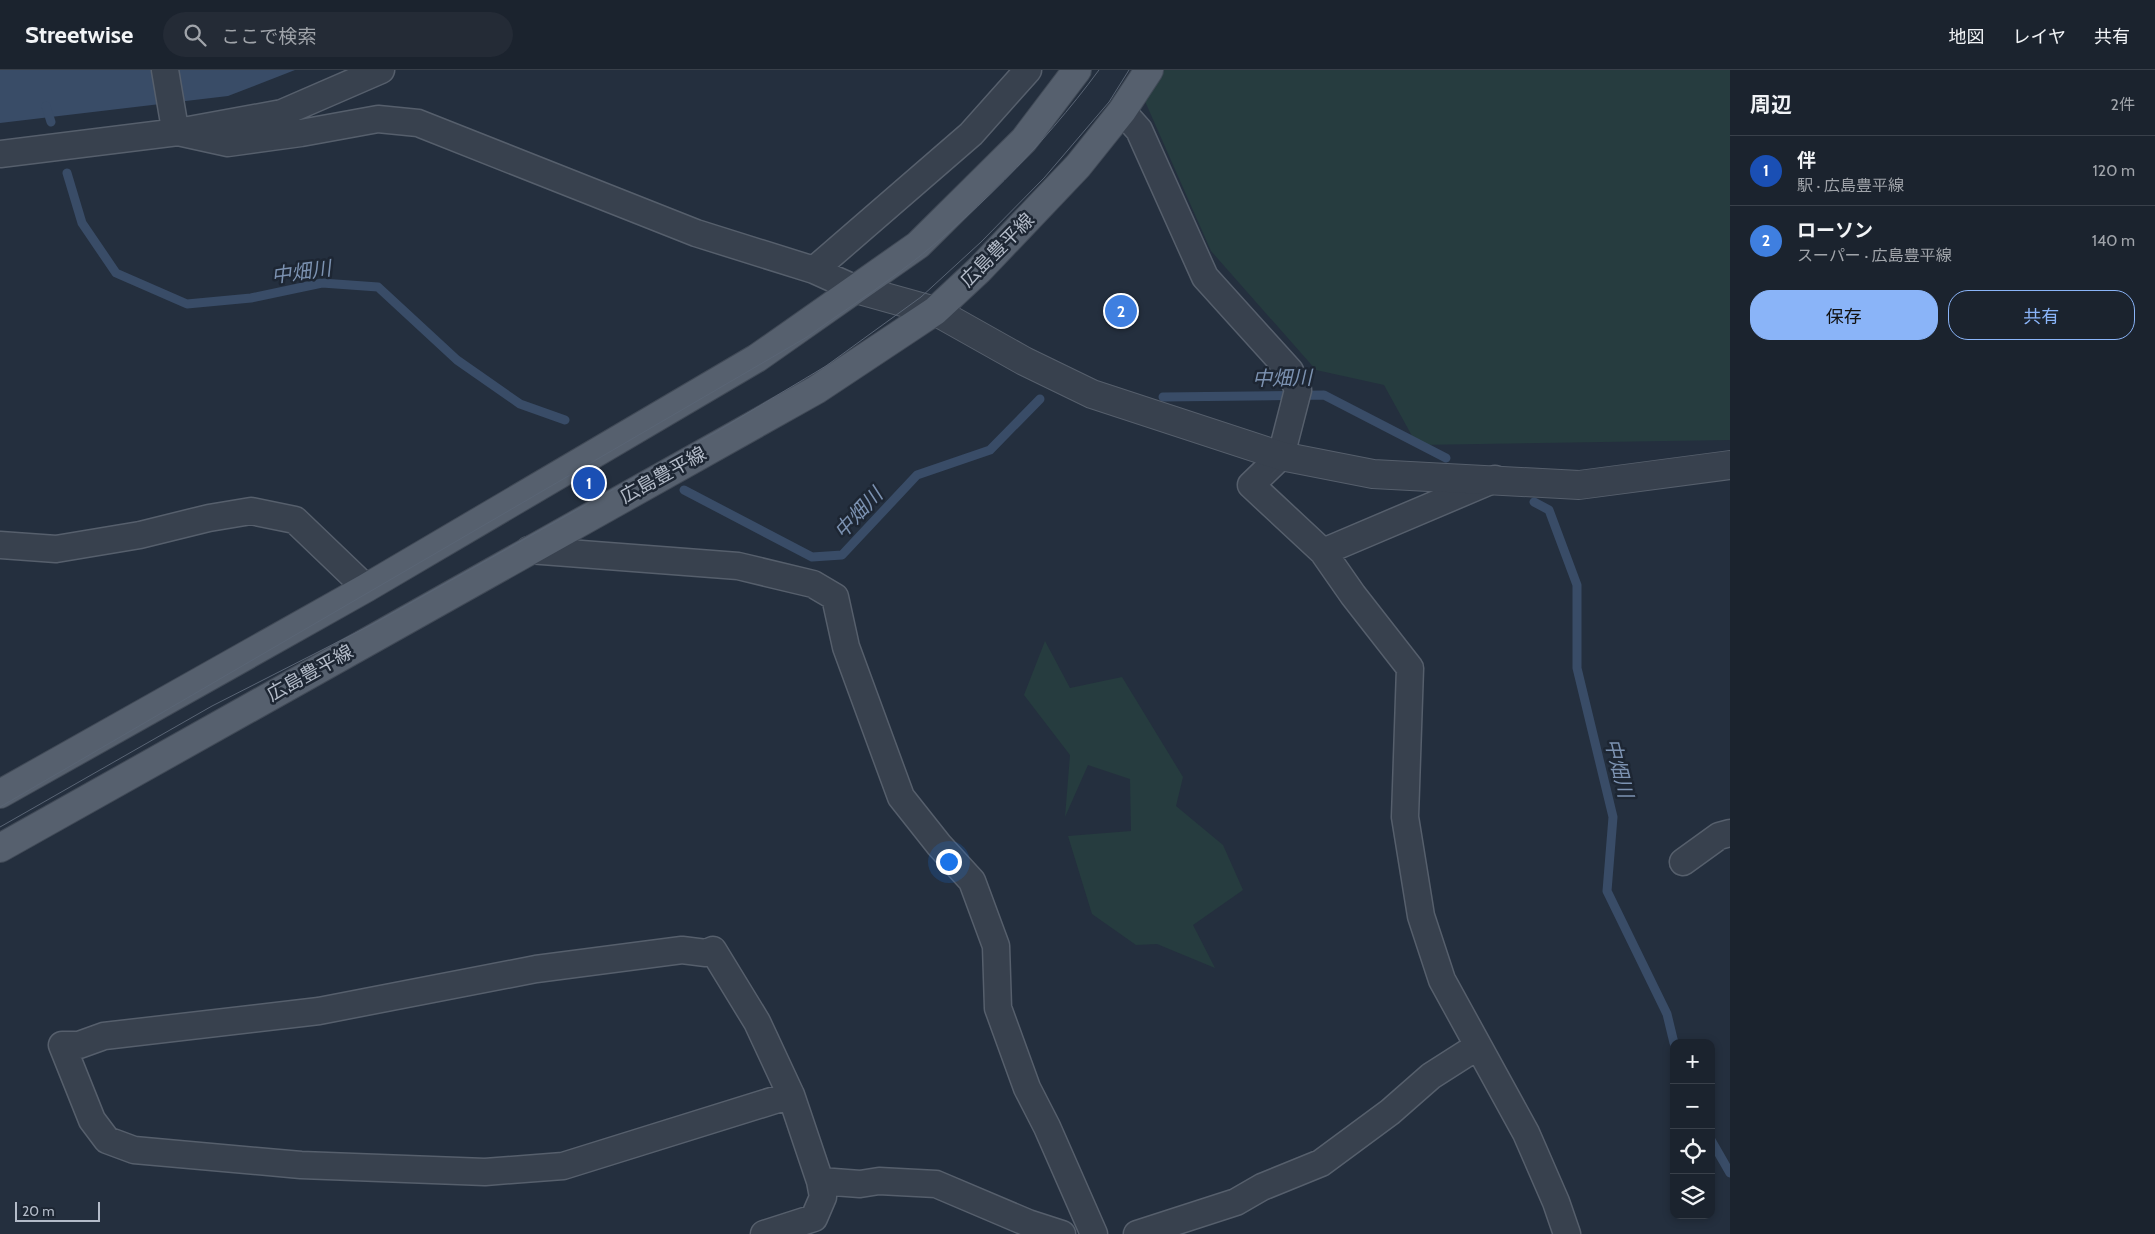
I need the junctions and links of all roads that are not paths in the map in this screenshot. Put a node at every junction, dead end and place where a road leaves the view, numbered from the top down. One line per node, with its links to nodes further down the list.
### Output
1 (165, 70): 7 (street)
2 (381, 70): 7 (street)
3 (1028, 70): 9 (street)
4 (1077, 70): 10 (main road)
5 (1149, 70): 6 (main road, 広島豊平線)
6 (1122, 111): 11 (main road, 広島豊平線); 12 (street)
7 (176, 127): 8 (street); 9 (street)
8 (0, 154)
9 (814, 270): 10 (street)
10 (856, 289): 11 (street); 18 (main road)
11 (935, 311): 12 (street); 16 (main road, 広島豊平線)
12 (1281, 456): 14 (street); 17 (street)
13 (1730, 465): 14 (street)
14 (1495, 480): 17 (street)
15 (0, 545): 18 (street)
16 (529, 550): 21 (main road, 広島豊平線); 28 (street)
17 (1323, 552): 23 (street)
18 (366, 588): 19 (main road)
19 (0, 794)
20 (1730, 833): 22 (street)
21 (0, 848)
22 (1683, 862)
23 (1478, 1046): 29 (street); 30 (street)
24 (791, 1095): 24 (street); 25 (street)
25 (820, 1181): 26 (street); 27 (street)
26 (764, 1234)
27 (1062, 1234)
28 (1094, 1234)
29 (1137, 1234)
30 (1567, 1234)

